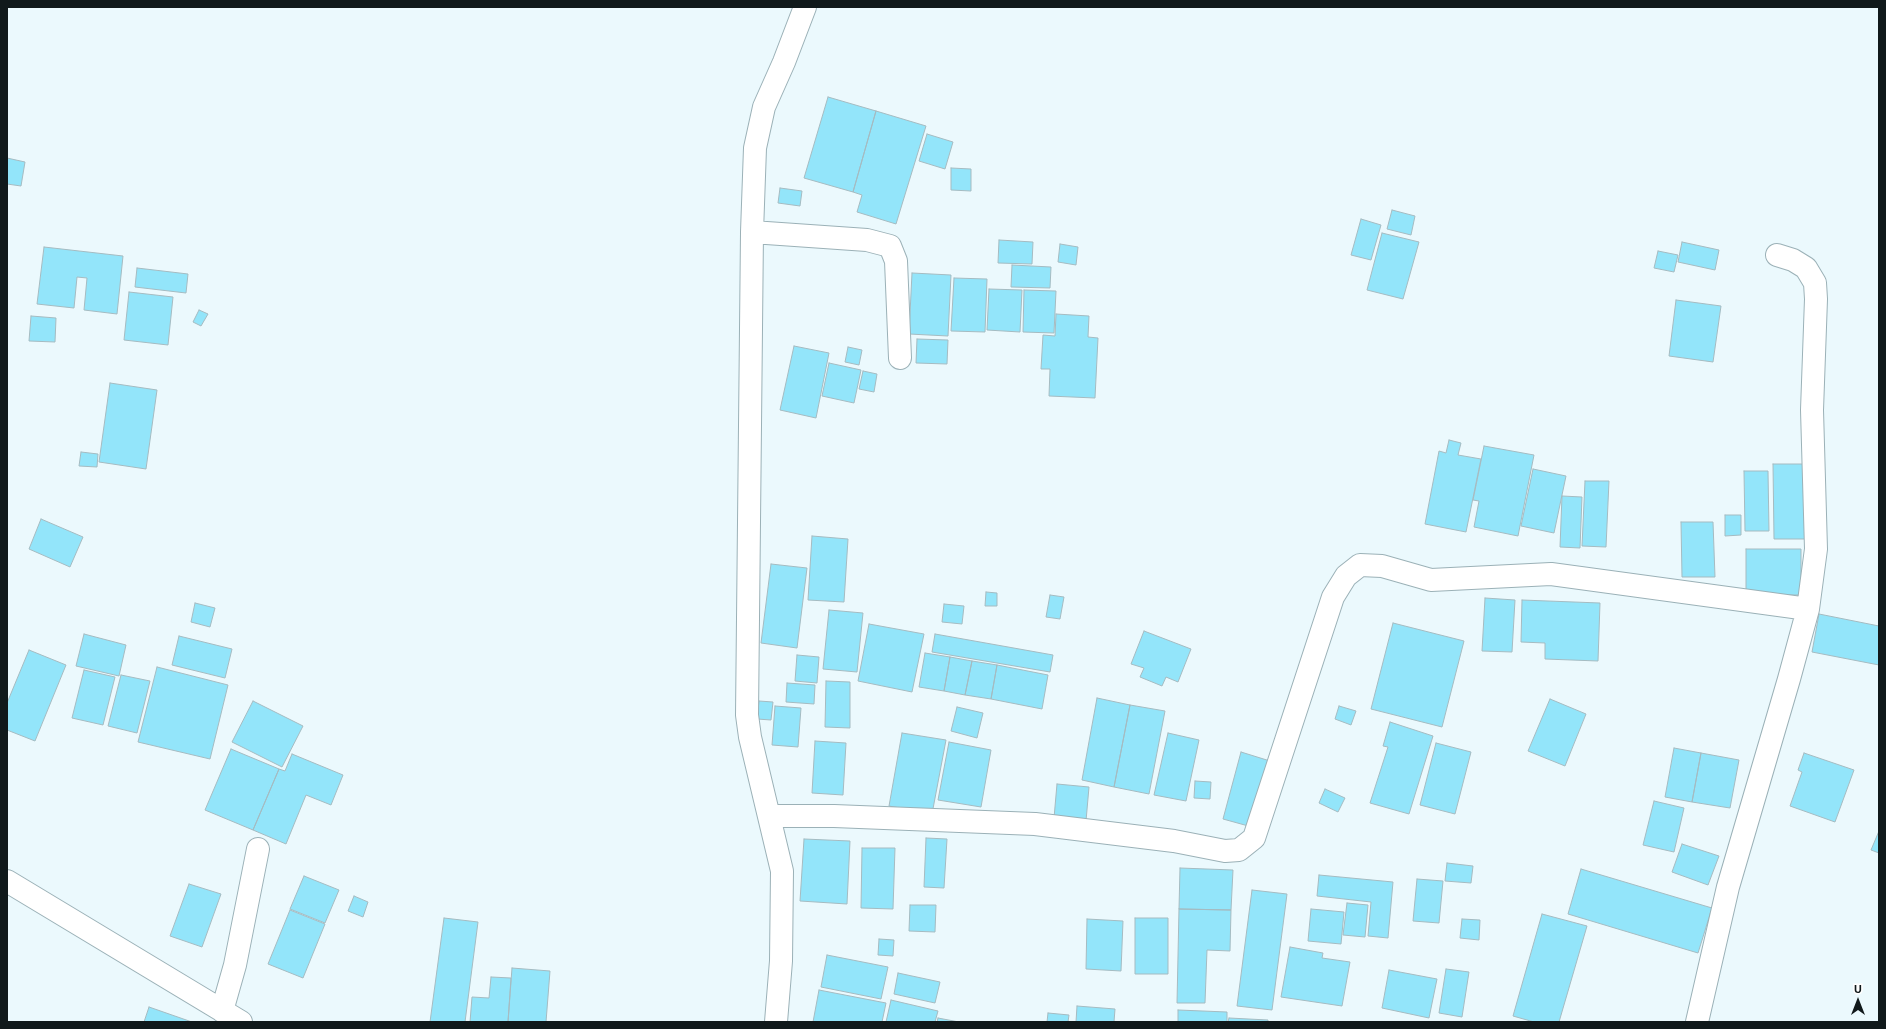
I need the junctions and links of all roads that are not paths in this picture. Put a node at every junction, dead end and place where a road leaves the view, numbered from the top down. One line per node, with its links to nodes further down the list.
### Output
1 (805, 7): 2 (street)
2 (752, 232): 4 (street); 6 (street)
3 (1776, 255): 5 (street)
4 (900, 358)
5 (1808, 609): 6 (street); 12 (street)
6 (770, 816): 11 (street)
7 (258, 849): 9 (street)
8 (7, 881): 9 (street)
9 (222, 1011): 10 (street)
10 (241, 1022)
11 (776, 1022)
12 (1697, 1022)

